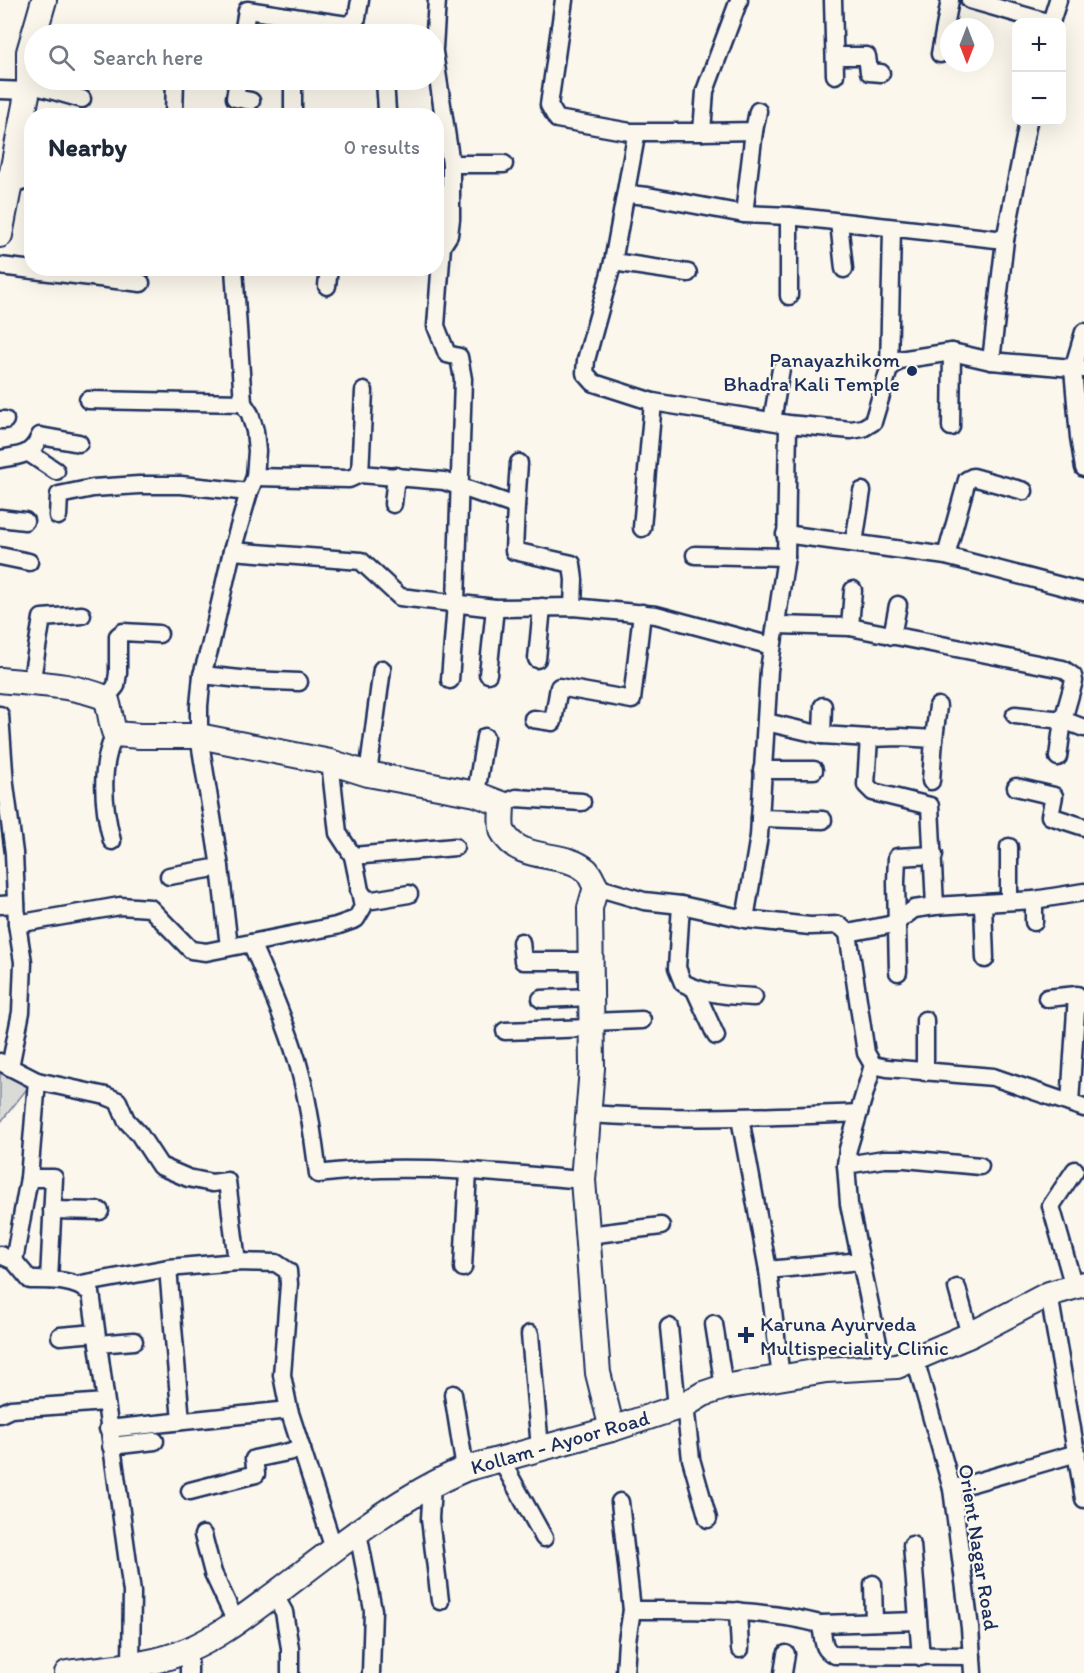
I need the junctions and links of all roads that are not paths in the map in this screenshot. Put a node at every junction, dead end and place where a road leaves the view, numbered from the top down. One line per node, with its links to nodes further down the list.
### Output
1 (44, 0): 14 (street)
2 (360, 0): 18 (street)
3 (437, 0): 19 (street)
4 (564, 0): 43 (street)
5 (739, 0): 44 (street)
6 (833, 0): 20 (street)
7 (950, 0): 11 (street)
8 (970, 0): 12 (street)
9 (1058, 0): 13 (street)
10 (293, 17): 15 (street); 16 (street); 17 (street)
11 (947, 18)
12 (1035, 18)
13 (1051, 18)
14 (39, 24)
15 (245, 24)
16 (293, 24)
17 (340, 24)
18 (348, 24)
19 (436, 24)
20 (836, 56): 21 (street); 22 (street)
21 (881, 73)
22 (835, 75)
23 (24, 87): 24 (street)
24 (0, 90)
25 (28, 90): 34 (street)
26 (42, 90): 32 (street)
27 (175, 90): 35 (street)
28 (236, 90): 33 (street)
29 (293, 90): 36 (street)
30 (386, 90): 37 (street)
31 (440, 90): 38 (street)
32 (82, 99)
33 (251, 101)
34 (27, 108)
35 (174, 108)
36 (293, 108)
37 (387, 108)
38 (443, 108)
39 (758, 111): 42 (street)
40 (444, 117): 46 (street)
41 (1027, 126): 55 (street)
42 (754, 131): 44 (street); 50 (street)
43 (630, 132): 44 (street); 49 (street)
44 (702, 132)
45 (24, 141): 48 (street)
46 (451, 164): 47 (street); 56 (street)
47 (504, 164)
48 (14, 180): 54 (street)
49 (627, 194): 50 (street); 57 (street)
50 (744, 214): 51 (street)
51 (789, 216): 52 (street); 68 (street)
52 (839, 222): 53 (street); 60 (street)
53 (892, 229): 55 (street); 73 (street)
54 (0, 235)
55 (1005, 240): 71 (street)
56 (444, 241)
57 (613, 262): 61 (street); 77 (street)
58 (0, 266): 59 (street)
59 (24, 269)
60 (843, 269)
61 (688, 273)
62 (83, 276): 66 (street)
63 (235, 276): 78 (street)
64 (328, 276): 67 (street)
65 (438, 276): 90 (street)
66 (141, 283)
67 (327, 286)
68 (789, 296)
69 (1084, 332): 74 (street)
70 (952, 352): 71 (street); 73 (street); 80 (street)
71 (991, 361): 74 (street)
72 (781, 369): 79 (street)
73 (889, 369): 79 (street)
74 (1078, 369): 85 (street)
75 (364, 391): 87 (street)
76 (88, 400): 78 (street)
77 (653, 402): 79 (street); 98 (street)
78 (243, 403): 89 (street)
79 (780, 423): 99 (street)
80 (951, 426)
81 (79, 443): 82 (street)
82 (29, 453): 83 (street); 86 (street)
83 (0, 459)
84 (519, 463): 94 (street)
85 (1084, 468)
86 (56, 471)
87 (360, 474): 88 (street); 89 (street)
88 (396, 476): 90 (street); 93 (street)
89 (252, 485): 95 (street); 101 (street)
90 (460, 486): 94 (street); 109 (street)
91 (862, 491): 100 (street)
92 (1024, 491): 105 (street)
93 (393, 504)
94 (516, 506): 112 (street)
95 (58, 516)
96 (0, 518): 97 (street)
97 (25, 521)
98 (642, 528)
99 (785, 534): 100 (street); 104 (street)
100 (854, 543): 105 (street)
101 (232, 551): 109 (street); 124 (street)
102 (694, 555): 104 (street)
103 (0, 556): 106 (street)
104 (786, 556): 116 (street)
105 (946, 556): 108 (street)
106 (29, 562)
107 (853, 590): 117 (street)
108 (1084, 592)
109 (456, 603): 113 (street); 126 (street)
110 (898, 605): 119 (street)
111 (542, 607): 112 (street); 113 (street); 121 (street)
112 (573, 607): 114 (street)
113 (495, 608): 123 (street)
114 (642, 613): 120 (street); 134 (street)
115 (82, 615): 128 (street)
116 (777, 625): 117 (street); 120 (street)
117 (850, 627): 119 (street)
118 (159, 634): 129 (street)
119 (892, 636): 135 (street)
120 (772, 646): 136 (street)
121 (537, 659)
122 (382, 669): 148 (street)
123 (488, 674)
124 (202, 675): 127 (street); 140 (street)
125 (0, 680): 128 (street)
126 (450, 680)
127 (299, 682)
128 (31, 684): 129 (street)
129 (106, 698): 138 (street)
130 (823, 706): 139 (street)
131 (938, 706): 143 (street)
132 (0, 715): 170 (street)
133 (1015, 715): 135 (street)
134 (533, 719)
135 (1063, 720): 137 (street); 144 (street)
136 (766, 722): 139 (street); 146 (street)
137 (1084, 728)
138 (115, 734): 140 (street); 157 (street)
139 (822, 735): 142 (street)
140 (199, 736): 145 (street); 162 (street)
141 (485, 737): 151 (street)
142 (869, 738): 143 (street); 160 (street)
143 (934, 739): 149 (street)
144 (1058, 757)
145 (330, 762): 148 (street); 161 (street)
146 (762, 770): 147 (street); 154 (street)
147 (814, 770)
148 (368, 774): 151 (street)
149 (931, 781)
150 (1016, 787): 156 (street)
151 (476, 794): 153 (street)
152 (582, 802): 153 (street)
153 (502, 804): 164 (street)
154 (760, 819): 155 (street); 174 (street)
155 (823, 820)
156 (1084, 827)
157 (112, 841)
158 (455, 846): 161 (street)
159 (1009, 847): 168 (street)
160 (934, 855): 173 (street); 175 (street)
161 (353, 856): 165 (street)
162 (220, 867): 163 (street); 181 (street)
163 (169, 876)
164 (596, 886): 172 (street); 183 (street)
165 (359, 890): 167 (street); 180 (street)
166 (1084, 892): 169 (street)
167 (409, 894)
168 (1009, 900): 169 (street); 171 (street)
169 (1034, 900): 176 (street)
170 (8, 904): 177 (street)
171 (983, 904): 173 (street); 182 (street)
172 (681, 905): 174 (street); 185 (street)
173 (935, 906): 175 (street)
174 (745, 919): 178 (street)
175 (897, 922): 178 (street); 184 (street)
176 (1034, 922)
177 (17, 924): 181 (street); 195 (street)
178 (848, 933): 196 (street)
179 (521, 942): 183 (street)
180 (251, 943): 181 (street); 206 (street)
181 (230, 947)
182 (985, 959)
183 (590, 961): 186 (street)
184 (898, 972)
185 (694, 988): 187 (street); 194 (street)
186 (591, 997): 189 (street); 192 (street)
187 (754, 997)
188 (1047, 998): 199 (street)
189 (541, 999)
190 (642, 1020): 192 (street)
191 (925, 1020): 197 (street)
192 (591, 1025): 193 (street); 201 (street)
193 (505, 1031)
194 (716, 1036)
195 (5, 1064): 198 (street)
196 (873, 1065): 197 (street); 200 (street)
197 (925, 1072): 199 (street)
198 (37, 1081): 207 (street); 215 (street)
199 (1077, 1106)
200 (859, 1113): 202 (street); 203 (street)
201 (588, 1114): 202 (street); 208 (street)
202 (740, 1118): 218 (street)
203 (846, 1165): 204 (street); 214 (street)
204 (980, 1166)
205 (1074, 1170): 221 (street)
206 (468, 1171): 208 (street); 217 (street)
207 (29, 1178): 209 (street); 213 (street)
208 (583, 1180): 212 (street)
209 (52, 1210): 210 (street); 219 (street)
210 (100, 1211)
211 (661, 1226): 212 (street)
212 (588, 1235): 242 (street)
213 (7, 1258): 219 (street)
214 (861, 1261): 218 (street); 232 (street)
215 (237, 1262): 216 (street); 238 (street)
216 (168, 1268): 220 (street); 240 (street)
217 (463, 1268)
218 (768, 1270): 233 (street)
219 (49, 1280): 220 (street)
220 (81, 1284): 229 (street)
221 (1079, 1285): 223 (street, Kollam - Ayoor Road)
222 (957, 1287): 227 (street)
223 (1049, 1294): 227 (street, Kollam - Ayoor Road); 247 (street)
224 (714, 1324): 234 (street)
225 (669, 1327): 237 (street)
226 (530, 1334): 245 (street)
227 (970, 1335): 231 (street, Kollam - Ayoor Road)
228 (60, 1336): 229 (street)
229 (97, 1338): 230 (street); 236 (street)
230 (134, 1341)
231 (915, 1359): 232 (street, Kollam - Ayoor Road); 251 (street, Orient Nagar Road)
232 (883, 1367): 233 (street, Kollam - Ayoor Road)
233 (781, 1377): 234 (street, Kollam - Ayoor Road)
234 (724, 1387): 237 (street, Kollam - Ayoor Road)
235 (453, 1394): 249 (street)
236 (105, 1402): 239 (street); 241 (street)
237 (681, 1406): 242 (street, Kollam - Ayoor Road); 255 (street)
238 (290, 1410): 240 (street); 246 (street)
239 (0, 1414)
240 (182, 1421): 241 (street)
241 (108, 1429): 244 (street)
242 (612, 1429): 245 (street, Kollam - Ayoor Road)
243 (154, 1441): 244 (street)
244 (111, 1446): 275 (street)
245 (540, 1448): 248 (street, Kollam - Ayoor Road)
246 (302, 1449): 252 (street); 260 (street)
247 (1080, 1457): 251 (street); 253 (street)
248 (501, 1460): 249 (street, Kollam - Ayoor Road); 258 (street)
249 (465, 1469): 250 (street, Kollam - Ayoor Road)
250 (432, 1486): 256 (street, Kollam - Ayoor Road); 263 (street)
251 (952, 1489): 274 (street, Orient Nagar Road)
252 (190, 1491)
253 (1084, 1498)
254 (620, 1502): 264 (street)
255 (708, 1519)
256 (358, 1533): 260 (street, Kollam - Ayoor Road); 279 (street)
257 (203, 1535): 267 (street)
258 (544, 1538)
259 (912, 1545): 266 (street)
260 (334, 1549): 262 (street, Kollam - Ayoor Road)
261 (873, 1584): 268 (street)
262 (273, 1594): 267 (street, Kollam - Ayoor Road); 278 (street)
263 (440, 1601)
264 (632, 1611): 265 (street); 280 (street)
265 (738, 1611): 269 (street); 270 (street)
266 (918, 1621): 268 (street); 272 (street)
267 (237, 1622): 273 (street, Kollam - Ayoor Road)
268 (874, 1622): 269 (street)
269 (820, 1624): 272 (street)
270 (740, 1649)
271 (786, 1654): 281 (street)
272 (921, 1657): 274 (street)
273 (189, 1661): 276 (street, Kollam - Ayoor Road)
274 (972, 1664)
275 (131, 1665): 276 (street, Kollam - Ayoor Road); 277 (street, Kollam - Ayoor Road)
276 (156, 1667)
277 (67, 1673)
278 (290, 1673)
279 (371, 1673)
280 (625, 1673)
281 (783, 1673)

